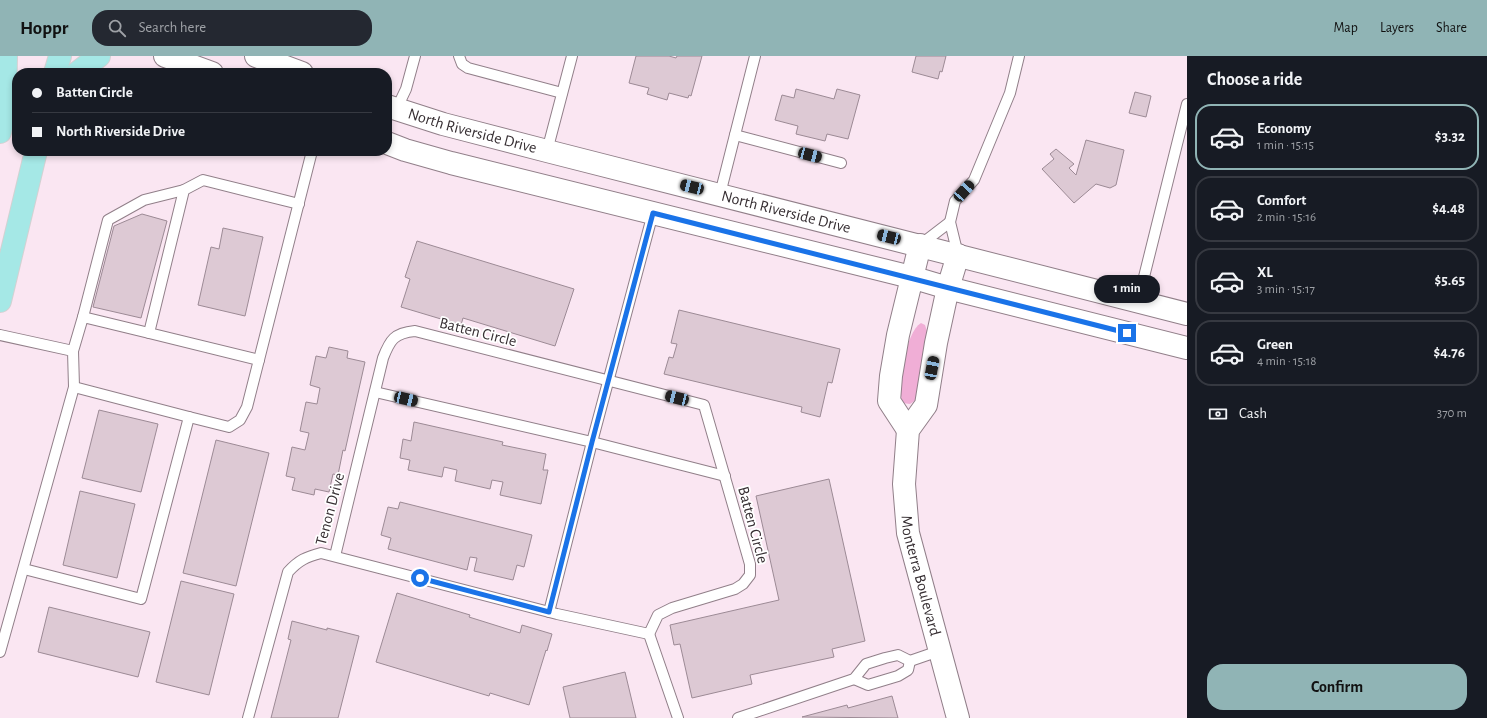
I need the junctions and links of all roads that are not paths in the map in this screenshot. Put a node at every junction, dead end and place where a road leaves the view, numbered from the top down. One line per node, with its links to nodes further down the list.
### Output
1 (6, 56): 18 (main road)
2 (60, 56): 11 (main road)
3 (99, 56): 12 (main road)
4 (166, 56): 13 (main road)
5 (256, 56): 14 (main road)
6 (415, 56): 17 (lane)
7 (458, 56): 15 (lane)
8 (572, 56): 15 (lane)
9 (755, 56): 19 (lane)
10 (1019, 56): 29 (lane)
11 (56, 68)
12 (83, 68)
13 (198, 68)
14 (288, 68)
15 (562, 93): 21 (lane)
16 (1187, 104): 37 (lane)
17 (392, 108): 21 (main road, North Riverside Drive)
18 (0, 132)
19 (735, 135): 24 (lane); 26 (lane)
20 (392, 145): 28 (main road)
21 (547, 151): 26 (main road, North Riverside Drive)
22 (35, 156): 36 (main road)
23 (311, 156): 27 (lane)
24 (840, 163)
25 (184, 190): 27 (lane); 35 (lane); 39 (lane)
26 (720, 194): 30 (main road, North Riverside Drive)
27 (299, 204): 45 (lane)
28 (653, 213): 32 (main road); 46 (lane)
29 (950, 222): 30 (lane); 31 (lane)
30 (920, 245): 31 (main road, North Riverside Drive); 32 (main road)
31 (958, 255): 33 (main road); 37 (main road, North Riverside Drive)
32 (911, 278): 33 (main road); 50 (main road)
33 (948, 288): 43 (main road); 50 (main road)
34 (147, 295): 35 (lane)
35 (158, 298): 40 (lane)
36 (0, 301)
37 (1138, 301): 38 (main road, North Riverside Drive)
38 (1187, 314)
39 (83, 317): 40 (lane); 44 (lane)
40 (149, 333): 45 (lane)
41 (0, 335): 44 (lane)
42 (389, 342): 46 (lane, Batten Circle); 48 (lane, Tenon Drive)
43 (1187, 348)
44 (73, 351): 47 (lane)
45 (259, 360): 49 (lane)
46 (608, 381): 51 (lane); 52 (lane, Batten Circle)
47 (74, 387): 49 (lane); 54 (lane)
48 (375, 392): 51 (lane); 53 (lane, Tenon Drive)
49 (189, 417): 54 (lane)
50 (908, 430): 57 (main road, Monterra Boulevard)
51 (592, 442): 52 (lane); 55 (lane)
52 (725, 476): 56 (lane, Batten Circle)
53 (335, 556): 55 (lane); 61 (lane, Tenon Drive)
54 (24, 569): 58 (lane)
55 (549, 612): 56 (lane)
56 (649, 634): 62 (lane)
57 (939, 651): 59 (lane); 64 (main road, Monterra Boulevard)
58 (0, 652)
59 (910, 661): 60 (lane); 60 (lane)
60 (854, 679): 63 (lane)
61 (248, 718)
62 (678, 718)
63 (738, 718)
64 (958, 718)

